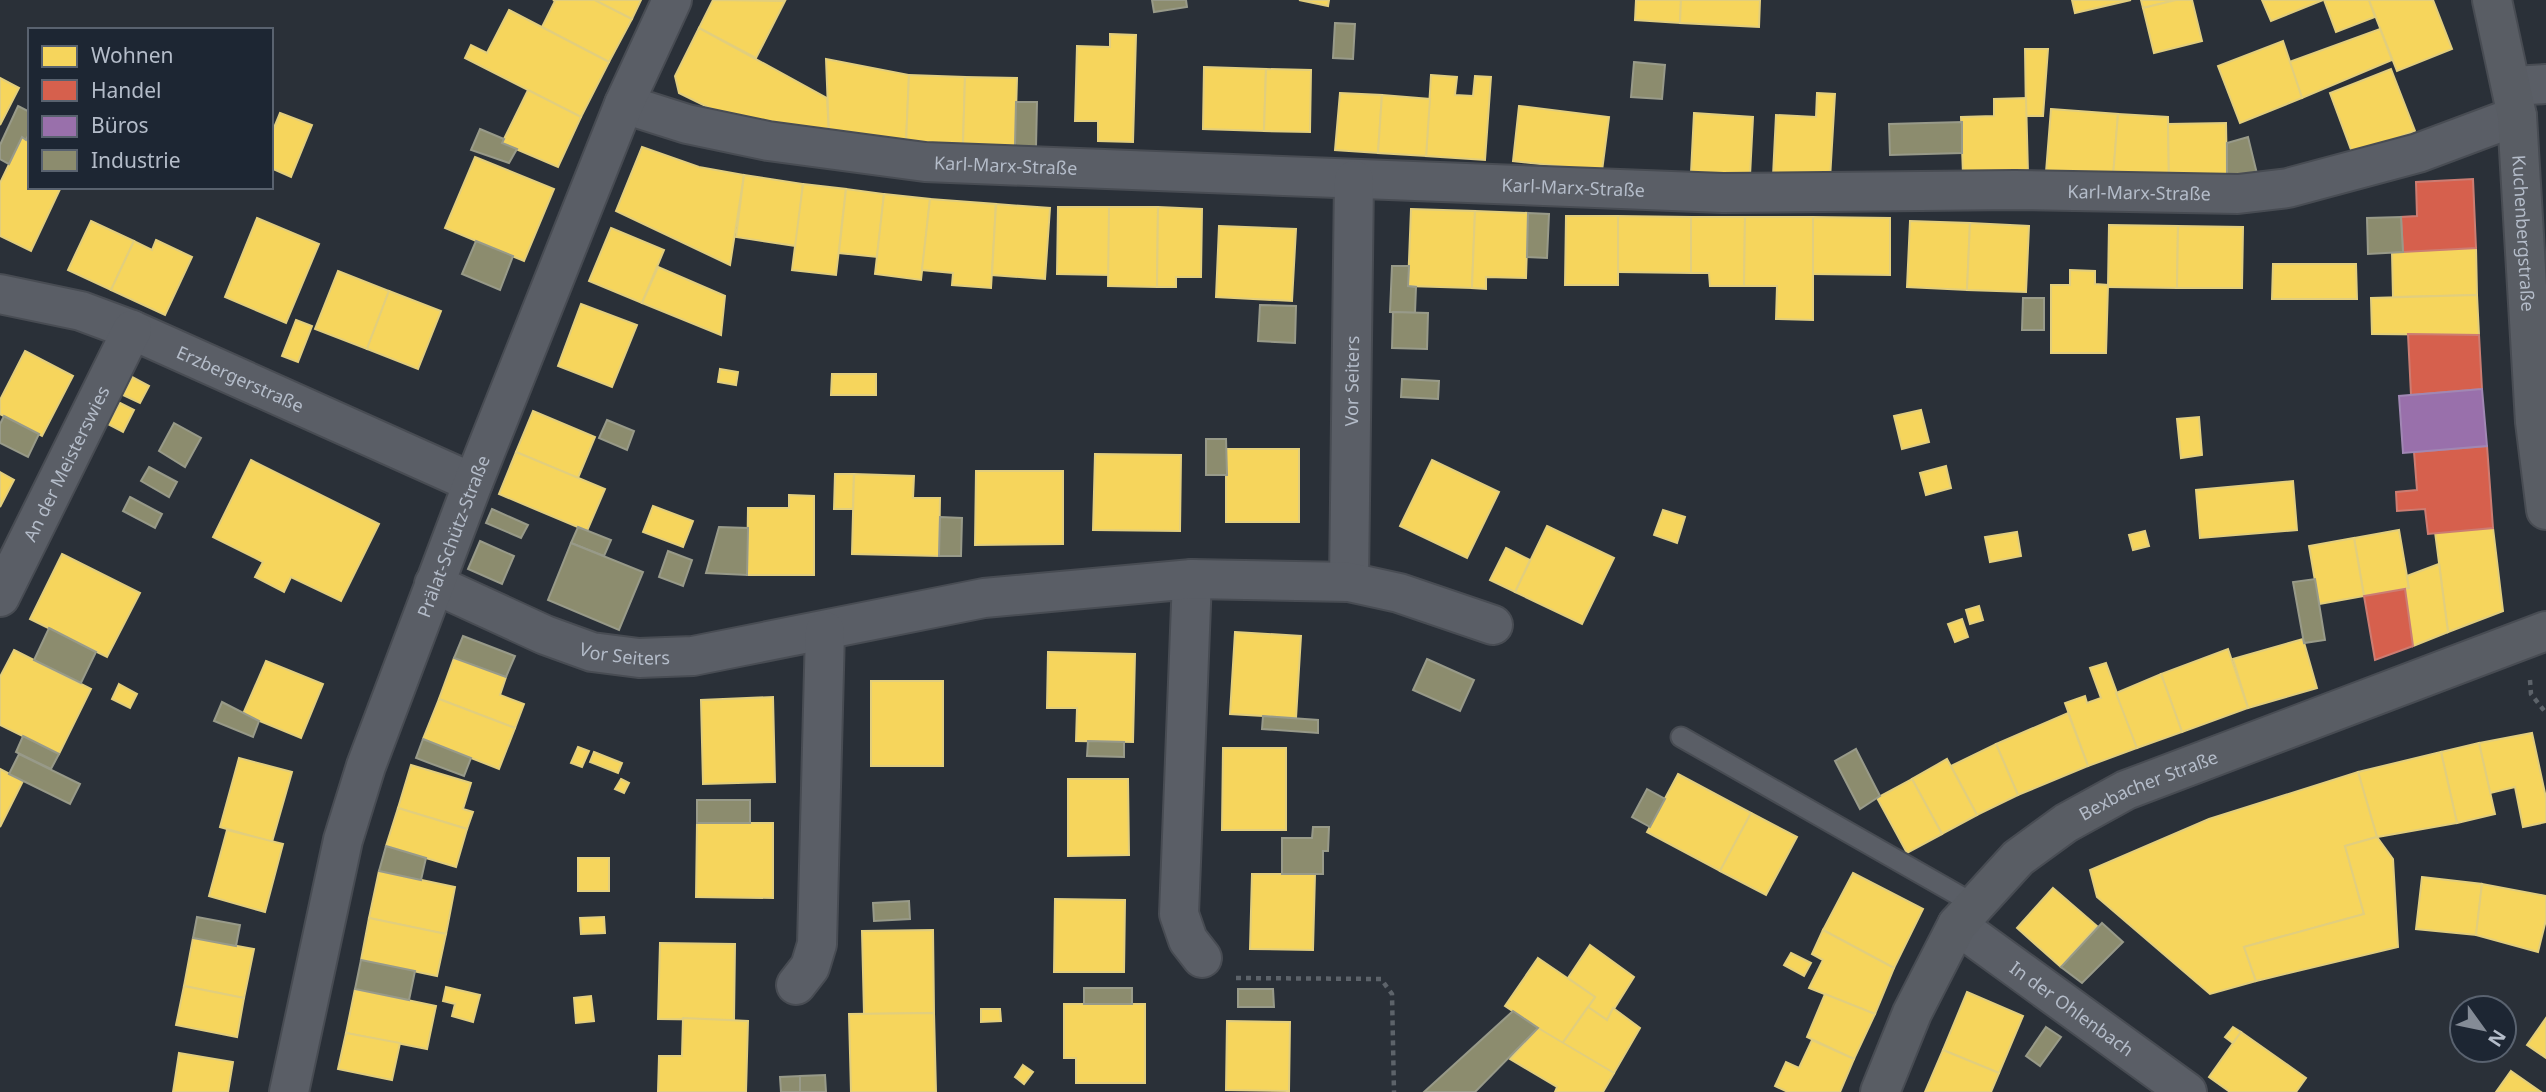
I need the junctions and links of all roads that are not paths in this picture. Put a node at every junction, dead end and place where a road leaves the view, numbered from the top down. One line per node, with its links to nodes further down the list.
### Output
1 (672, 0): 4 (street, Prälat-Schütz-Straße)
2 (2492, 0): 3 (street, Kuchenbergstraße)
3 (2525, 95): 5 (street, Karl-Marx-Straße); 9 (street, Kuchenbergstraße)
4 (624, 104): 5 (street, Karl-Marx-Straße); 8 (street, Prälat-Schütz-Straße)
5 (1354, 180): 11 (street, Vor Seiters)
6 (0, 294): 7 (street, Erzbergerstraße)
7 (132, 330): 8 (street, Erzbergerstraße); 13 (street, An der Meisterswies)
8 (473, 483): 12 (street, Prälat-Schütz-Straße)
9 (2546, 510)
10 (1192, 579): 11 (street, Vor Seiters); 15 (street, Vor Seiters); 19 (street)
11 (1349, 582): 14 (street, Vor Seiters)
12 (434, 584): 15 (street, Vor Seiters); 21 (street, Prälat-Schütz-Straße)
13 (0, 597)
14 (1493, 625)
15 (825, 631): 20 (street)
16 (2546, 631): 18 (street, Bexbacher Straße)
17 (1681, 737): 18 (lane)
18 (1965, 914): 22 (street, Bexbacher Straße); 23 (street, In der Ohlenbach)
19 (1202, 958)
20 (796, 985)
21 (289, 1092)
22 (1880, 1092)
23 (2187, 1092)

